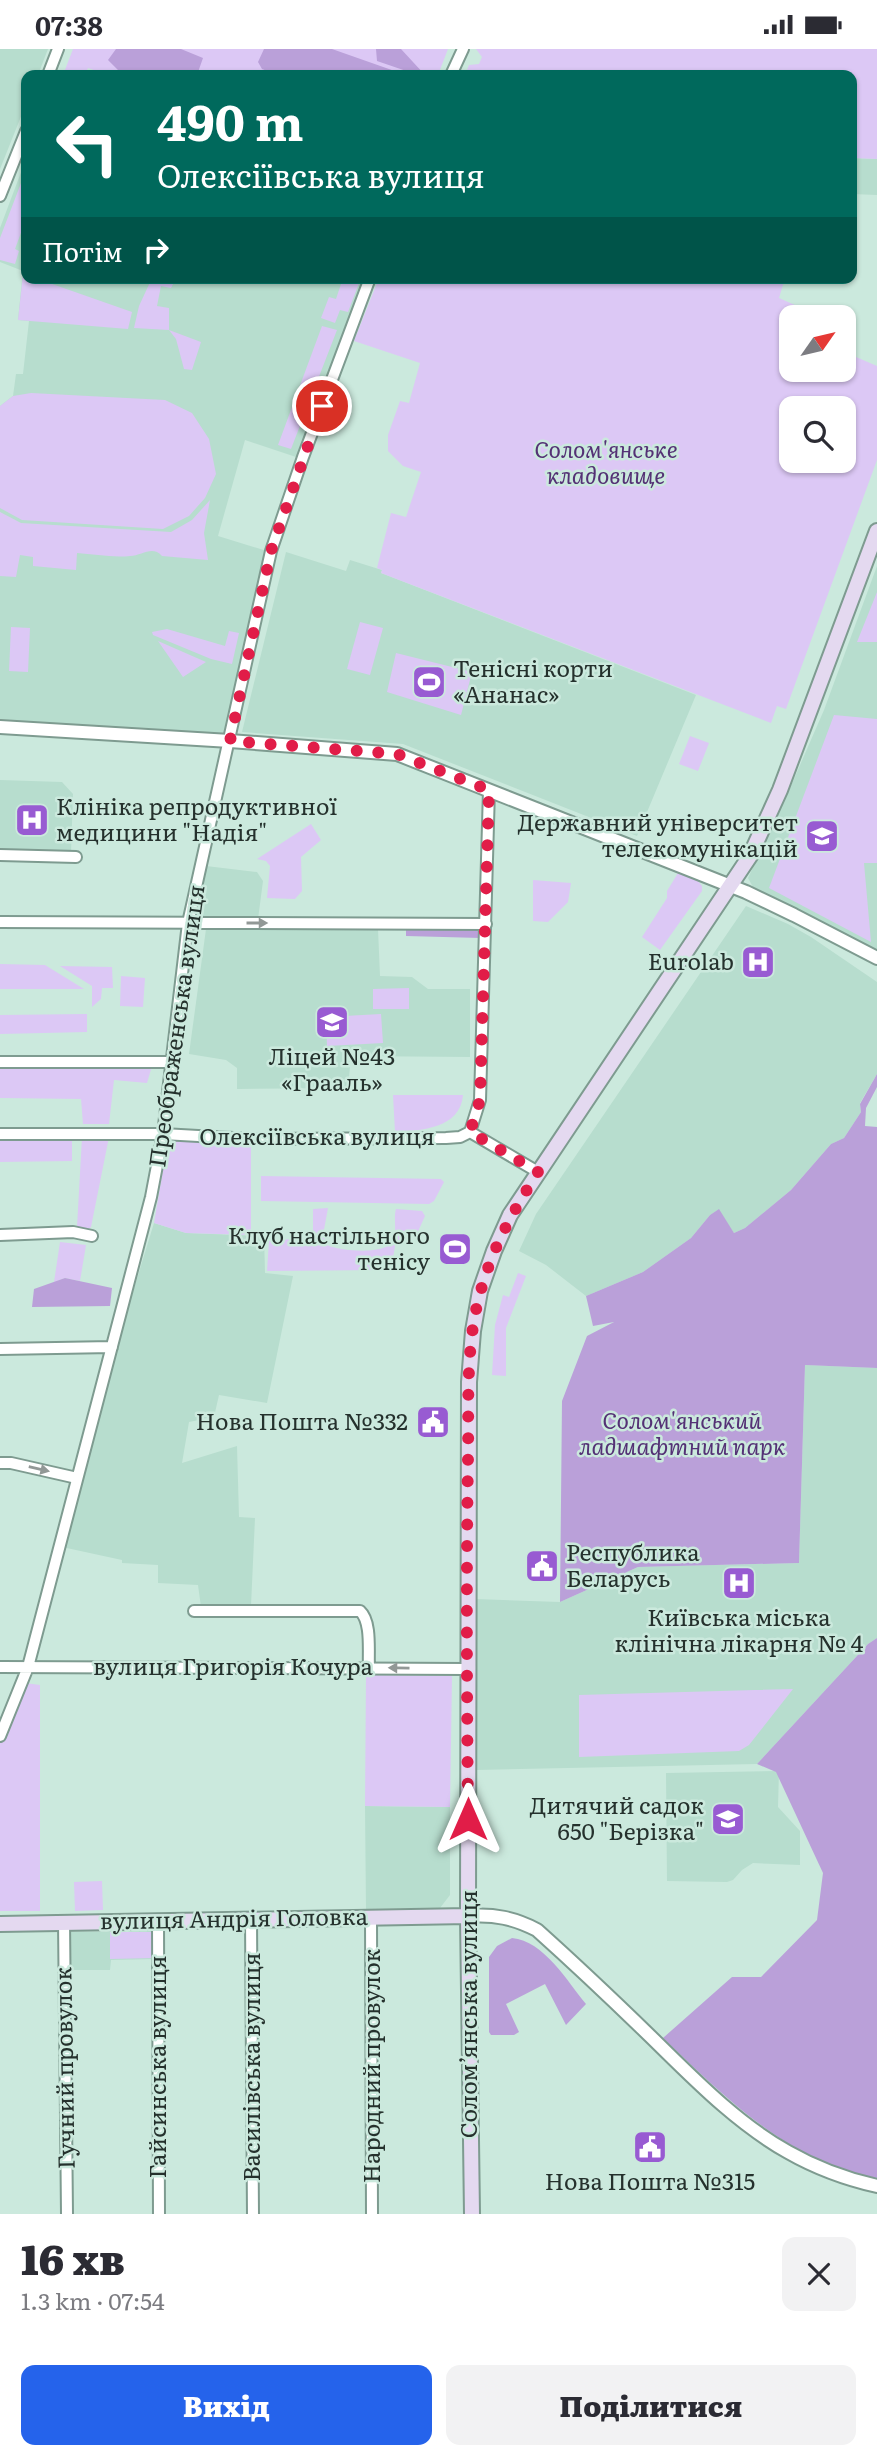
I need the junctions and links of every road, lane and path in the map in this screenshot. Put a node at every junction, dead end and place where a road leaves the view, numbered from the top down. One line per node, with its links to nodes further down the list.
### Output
1 (58, 49): 3 (street)
2 (463, 49): 4 (street)
3 (50, 70)
4 (453, 70)
5 (21, 144): 6 (street)
6 (0, 196)
7 (368, 284): 10 (street, Преображенська вулиця)
8 (877, 531): 14 (main road, Соломʼянська вулиця)
9 (0, 727): 10 (street)
10 (230, 741): 11 (street); 16 (street, Преображенська вулиця)
11 (489, 790): 14 (street); 17 (street)
12 (0, 855): 13 (street)
13 (76, 857)
14 (732, 886): 18 (street); 24 (main road, Соломʼянська вулиця)
15 (0, 922): 16 (street)
16 (188, 923): 17 (street, one-way to 17); 20 (street, Преображенська вулиця)
17 (486, 924): 21 (street)
18 (877, 958)
19 (0, 1062): 20 (street)
20 (170, 1062): 23 (street, Преображенська вулиця)
21 (470, 1132): 23 (street, Олексіївська вулиця); 24 (street)
22 (0, 1134): 23 (street, Олексіївська вулиця)
23 (163, 1134): 27 (street, Преображенська вулиця)
24 (538, 1172): 35 (main road, Соломʼянська вулиця)
25 (0, 1235): 26 (street)
26 (92, 1236)
27 (112, 1347): 28 (street); 30 (street, Преображенська вулиця)
28 (0, 1349)
29 (0, 1463): 30 (street, one-way to 30)
30 (77, 1478): 33 (street, Преображенська вулиця)
31 (194, 1611): 34 (street)
32 (0, 1667): 33 (street, вулиця Григорія Кочура)
33 (28, 1667): 34 (street, вулиця Григорія Кочура); 36 (street, Преображенська вулиця)
34 (369, 1668): 35 (street, вулиця Григорія Кочура, one-way to 34)
35 (467, 1669): 37 (main road, Соломʼянська вулиця)
36 (0, 1736)
37 (468, 1916): 38 (main road, вулиця Андрія Головка); 43 (street); 48 (main road, Соломʼянська вулиця)
38 (371, 1918): 39 (main road, вулиця Андрія Головка); 47 (street, Народний провулок)
39 (251, 1919): 40 (main road, вулиця Андрія Головка); 46 (street, Василівська вулиця)
40 (158, 1920): 41 (main road, вулиця Андрія Головка); 45 (street, Гайсинська вулиця)
41 (64, 1921): 42 (main road, вулиця Андрія Головка); 44 (street, Гучний провулок)
42 (0, 1924)
43 (877, 2186)
44 (66, 2214)
45 (159, 2214)
46 (253, 2214)
47 (372, 2214)
48 (472, 2214)

